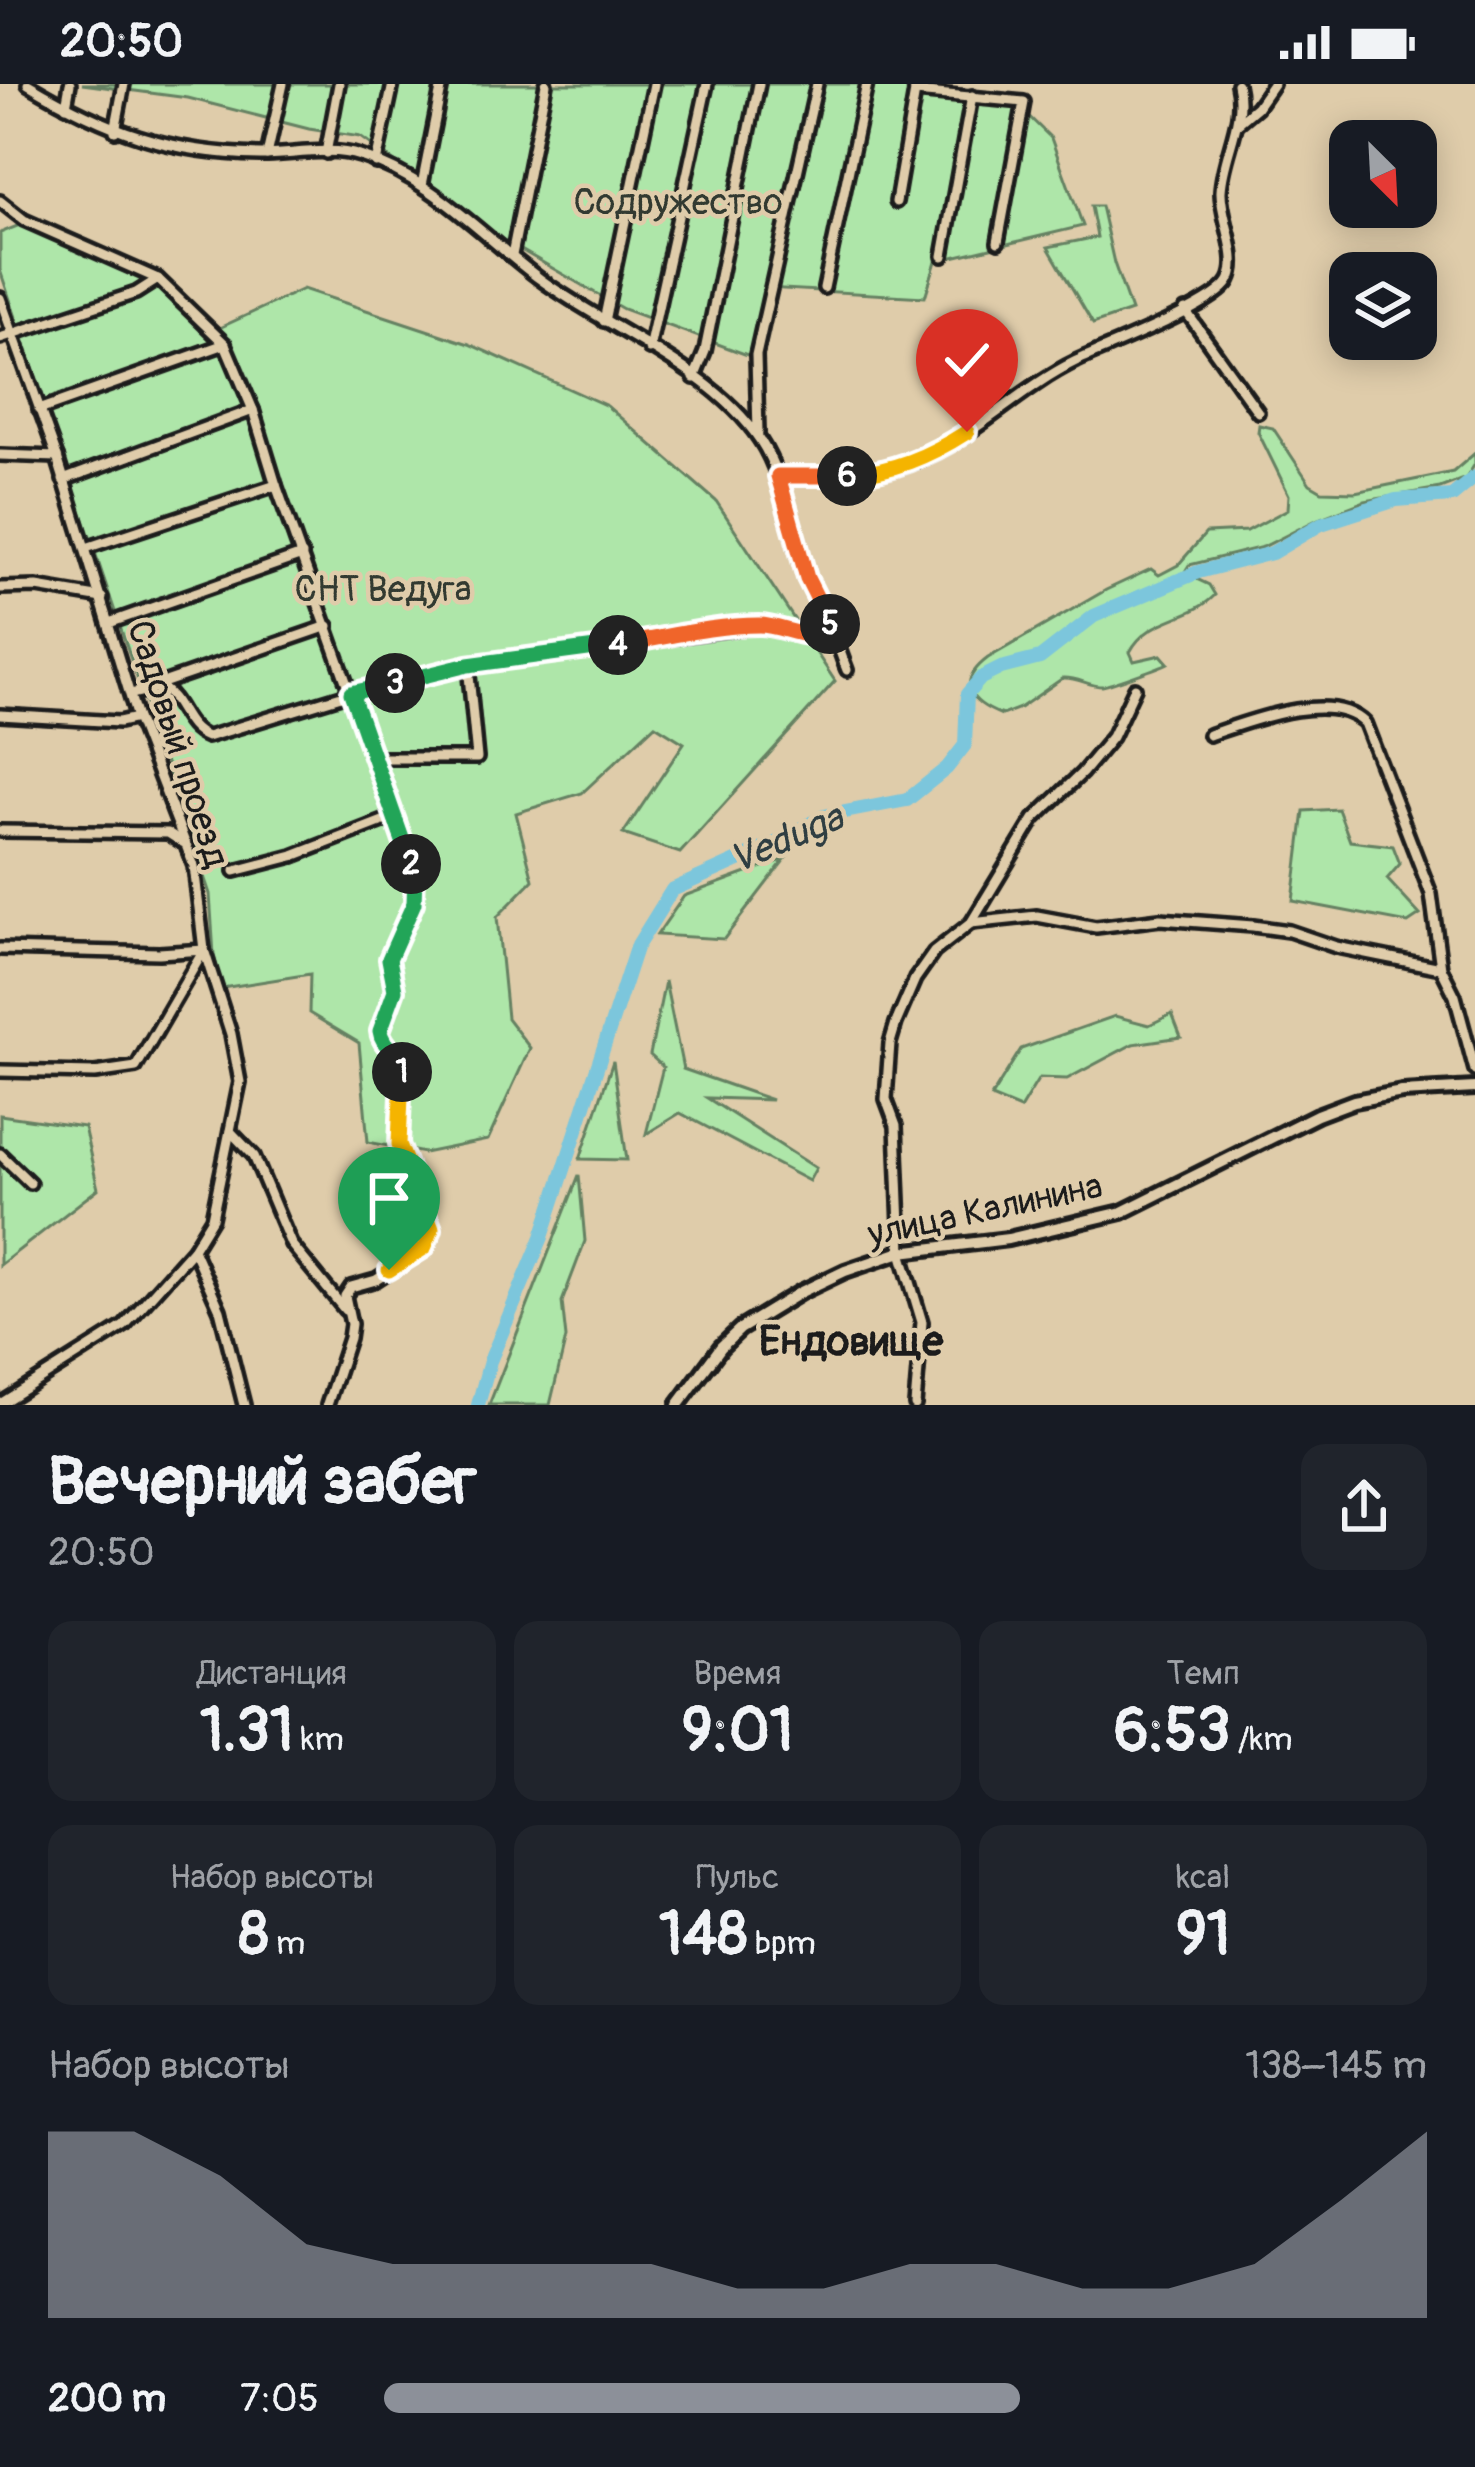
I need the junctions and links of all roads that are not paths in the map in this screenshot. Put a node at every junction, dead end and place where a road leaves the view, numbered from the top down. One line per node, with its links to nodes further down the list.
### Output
1 (28, 84): 18 (street)
2 (70, 84): 18 (street)
3 (124, 84): 20 (street)
4 (283, 84): 22 (street)
5 (339, 84): 21 (street)
6 (393, 84): 23 (street)
7 (442, 84): 24 (street)
8 (546, 84): 28 (street)
9 (654, 84): 34 (street)
10 (707, 84): 37 (street)
11 (759, 84): 38 (street)
12 (817, 84): 42 (street)
13 (867, 84): 31 (street)
14 (1237, 84): 19 (street)
15 (1273, 84): 19 (street)
16 (914, 88): 17 (street); 26 (street)
17 (972, 96): 27 (street); 29 (street)
18 (65, 106): 20 (street)
19 (1238, 123): 33 (street)
20 (116, 130): 22 (street)
21 (326, 153): 22 (street); 23 (street)
22 (267, 155)
23 (376, 163): 24 (street)
24 (422, 185): 28 (street)
25 (0, 201): 30 (street)
26 (896, 202)
27 (998, 242)
28 (512, 255): 34 (street)
29 (943, 256)
30 (158, 279): 35 (street); 36 (street)
31 (824, 288)
32 (0, 298): 35 (street, Садовый проезд)
33 (1185, 310): 41 (street); 45 (street)
34 (604, 321): 37 (street)
35 (6, 337): 39 (street, Садовый проезд)
36 (225, 344): 39 (street); 40 (street)
37 (650, 350): 38 (street)
38 (694, 378): 42 (street)
39 (39, 410): 44 (street, Садовый проезд)
40 (254, 410): 46 (street); 47 (street)
41 (1258, 412)
42 (758, 438): 45 (street)
43 (0, 455): 44 (street)
44 (57, 457): 46 (street, Садовый проезд)
45 (778, 476): 54 (street)
46 (63, 481): 48 (street, Садовый проезд)
47 (276, 485): 48 (street); 49 (street)
48 (86, 548): 51 (street, Садовый проезд)
49 (302, 555): 52 (street); 53 (street)
50 (0, 588): 51 (street)
51 (102, 598): 52 (street, Садовый проезд)
52 (110, 623): 60 (street, Садовый проезд)
53 (328, 626): 57 (street); 59 (street)
54 (832, 632): 55 (street); 56 (street)
55 (468, 665): 59 (street); 64 (street)
56 (847, 670)
57 (152, 687): 59 (street); 60 (street)
58 (1136, 688): 69 (street)
59 (351, 693): 64 (street)
60 (131, 694): 62 (street, Садовый проезд)
61 (0, 715): 62 (street)
62 (137, 718): 67 (street, Садовый проезд)
63 (1209, 735): 72 (street)
64 (374, 758): 65 (street)
65 (396, 821): 68 (street); 81 (street)
66 (0, 831): 67 (street)
67 (182, 842): 71 (street, Садовый проезд)
68 (235, 871)
69 (970, 923): 72 (street); 80 (street)
70 (0, 949): 71 (street)
71 (204, 950): 74 (street); 76 (street, Садовый проезд)
72 (1441, 968): 73 (street)
73 (1475, 1070)
74 (0, 1071)
75 (1475, 1088): 80 (street, улица Калинина)
76 (230, 1131): 79 (street, Садовый проезд); 81 (street)
77 (0, 1154): 78 (street)
78 (30, 1183)
79 (194, 1249): 82 (street, Садовый проезд); 83 (street)
80 (901, 1252): 85 (street, улица Калинина); 86 (street)
81 (345, 1310): 84 (street)
82 (0, 1404)
83 (244, 1405)
84 (327, 1405)
85 (678, 1405)
86 (915, 1405)

